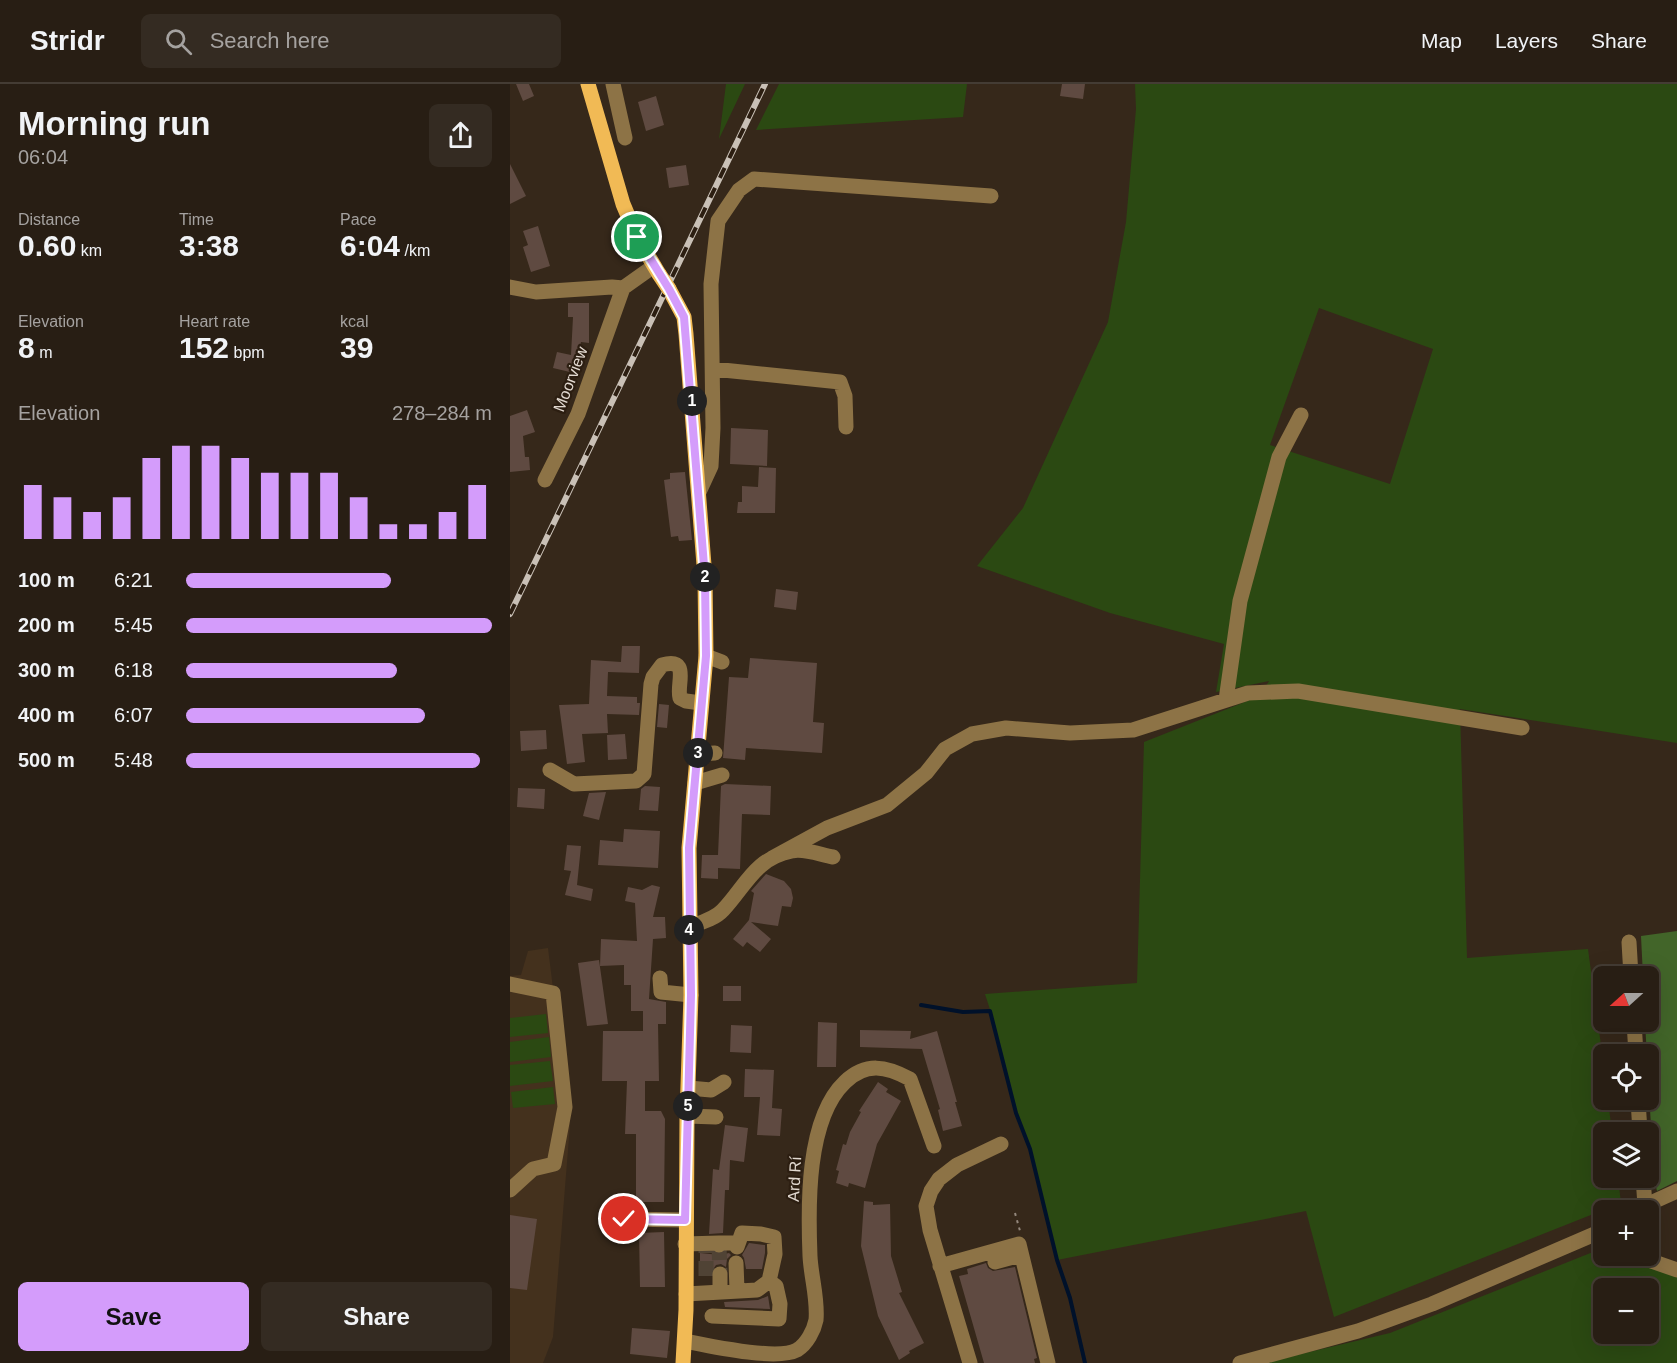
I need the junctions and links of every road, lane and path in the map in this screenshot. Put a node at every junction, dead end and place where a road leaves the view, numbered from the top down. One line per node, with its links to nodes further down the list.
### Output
1 (588, 84): 5 (main road)
2 (613, 84): 3 (street)
3 (625, 138)
4 (991, 196): 8 (street)
5 (656, 270): 7 (street); 12 (main road, bridge)
6 (510, 287): 7 (street)
7 (623, 288): 11 (street, Moorview)
8 (713, 369): 10 (street); 12 (street)
9 (1301, 415): 15 (street)
10 (846, 427)
11 (545, 480)
12 (699, 492): 13 (main road)
13 (706, 656): 14 (street); 16 (main road)
14 (722, 662)
15 (1226, 700): 17 (street); 24 (street)
16 (701, 703): 19 (main road); 20 (street)
17 (1522, 728)
18 (715, 753): 19 (street)
19 (698, 754): 22 (main road)
20 (550, 770)
21 (722, 775): 22 (street)
22 (695, 783): 25 (main road)
23 (833, 857): 24 (street)
24 (772, 858): 25 (street)
25 (689, 931): 30 (main road)
26 (1629, 942): 27 (street)
27 (1630, 966)
28 (660, 978): 30 (street)
29 (510, 984): 37 (street)
30 (691, 995): 32 (main road)
31 (724, 1082): 32 (street)
32 (689, 1088): 33 (main road)
33 (687, 1116): 34 (street); 42 (main road)
34 (716, 1117)
35 (1001, 1144): 50 (street)
36 (934, 1146): 58 (street, Ard Rí)
37 (510, 1190)
38 (1677, 1191): 39 (street)
39 (1657, 1200)
40 (1015, 1213): 43 (path)
41 (624, 1219): 42 (street)
42 (685, 1220): 45 (main road)
43 (1020, 1232)
44 (1593, 1235): 62 (street)
45 (686, 1244): 53 (street); 56 (main road)
46 (1021, 1255): 47 (street); 50 (street); 61 (street)
47 (996, 1262)
48 (736, 1263): 54 (street)
49 (1659, 1264): 51 (street)
50 (940, 1266): 60 (street)
51 (1677, 1270)
52 (713, 1275): 55 (street)
53 (769, 1281): 54 (street); 57 (street)
54 (737, 1290): 55 (street)
55 (713, 1292): 56 (street)
56 (686, 1294): 58 (main road)
57 (712, 1316)
58 (685, 1341): 59 (main road)
59 (683, 1363)
60 (970, 1363)
61 (1048, 1363)
62 (1240, 1363)

